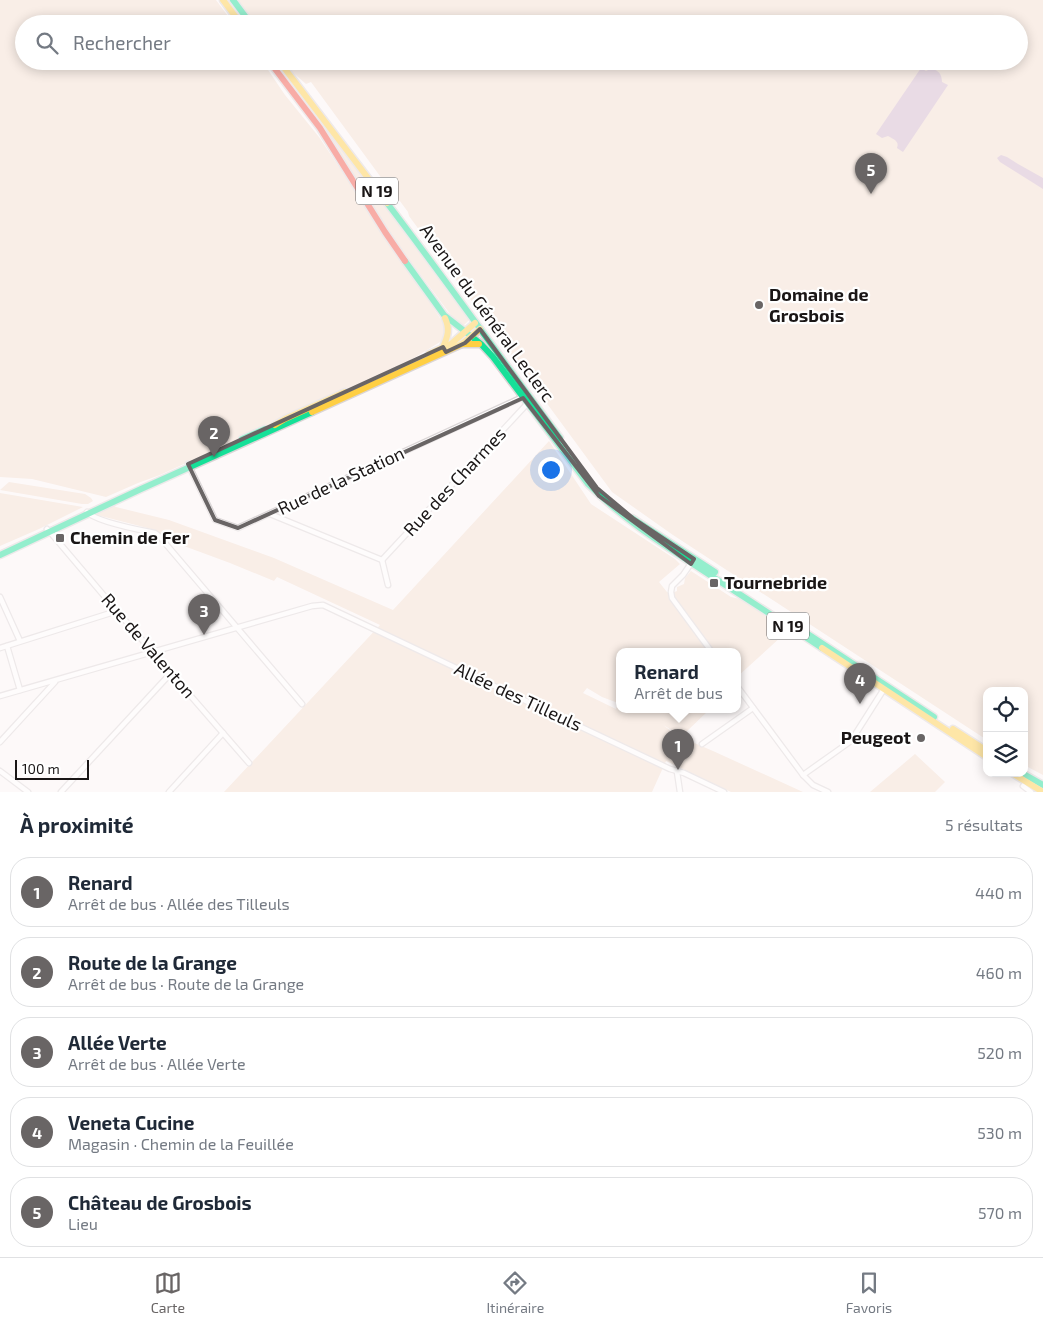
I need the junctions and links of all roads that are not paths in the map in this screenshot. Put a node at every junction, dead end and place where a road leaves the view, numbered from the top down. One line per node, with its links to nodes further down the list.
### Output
1 (224, 0): 3 (main road)
2 (233, 0): 4 (main road)
3 (235, 15)
4 (244, 15)
5 (276, 70): 7 (main road, N 19)
6 (286, 70): 8 (main road, Avenue du Général Leclerc / N 19)
7 (444, 315): 10 (main road, N 19); 14 (main road)
8 (475, 323): 9 (main road, Avenue du Général Leclerc / N 19); 10 (main road)
9 (480, 329): 11 (main road); 24 (main road, Avenue du Général Leclerc / N 19)
10 (465, 332): 11 (main road, N 19); 14 (main road)
11 (471, 337): 12 (main road); 13 (main road, N 19)
12 (462, 344): 13 (main road); 14 (main road)
13 (481, 344): 15 (main road, N 19)
14 (444, 350): 17 (main road)
15 (522, 397): 16 (main road, N 19); 19 (street, Rue de la Station)
16 (527, 404): 23 (street, Rue des Charmes); 24 (main road, N 19)
17 (189, 465): 18 (main road); 19 (street, Rue de la Station)
18 (87, 512): 20 (main road); 28 (street)
19 (270, 514): 23 (street)
20 (49, 530): 21 (main road); 22 (main road); 27 (street, Rue de Valenton)
21 (0, 551)
22 (0, 555)
23 (382, 560): 25 (street)
24 (692, 561): 32 (street); 36 (main road, N 19); 45 (main road, N 19)
25 (388, 585)
26 (0, 597): 29 (street)
27 (117, 611): 29 (street); 33 (street, Rue de Valenton)
28 (238, 628): 33 (street); 40 (street); 49 (street, Allée des Tilleuls)
29 (20, 641): 30 (street)
30 (7, 646): 31 (street); 37 (street)
31 (0, 648)
32 (709, 648)
33 (153, 652): 34 (street, Rue de Valenton); 35 (street)
34 (171, 673): 42 (street, Rue de Valenton); 56 (street)
35 (56, 680): 37 (street); 43 (street)
36 (884, 689): 46 (main road, N 19); 50 (street)
37 (20, 690): 39 (street)
38 (741, 692): 41 (street)
39 (0, 696)
40 (302, 704)
41 (753, 708): 44 (street); 50 (street)
42 (223, 733): 47 (street, Rue de Valenton); 57 (street)
43 (0, 742)
44 (702, 744)
45 (983, 748)
46 (983, 754)
47 (249, 763)
48 (0, 771): 55 (street)
49 (677, 772): 58 (street); 59 (street, Allée des Tilleuls)
50 (803, 775): 60 (street)
51 (1028, 776): 53 (main road)
52 (1019, 777): 62 (main road)
53 (1043, 785)
54 (1023, 786): 61 (street)
55 (28, 792)
56 (61, 792)
57 (169, 792)
58 (680, 792)
59 (724, 792)
60 (828, 792)
61 (1031, 792)
62 (1043, 792)

